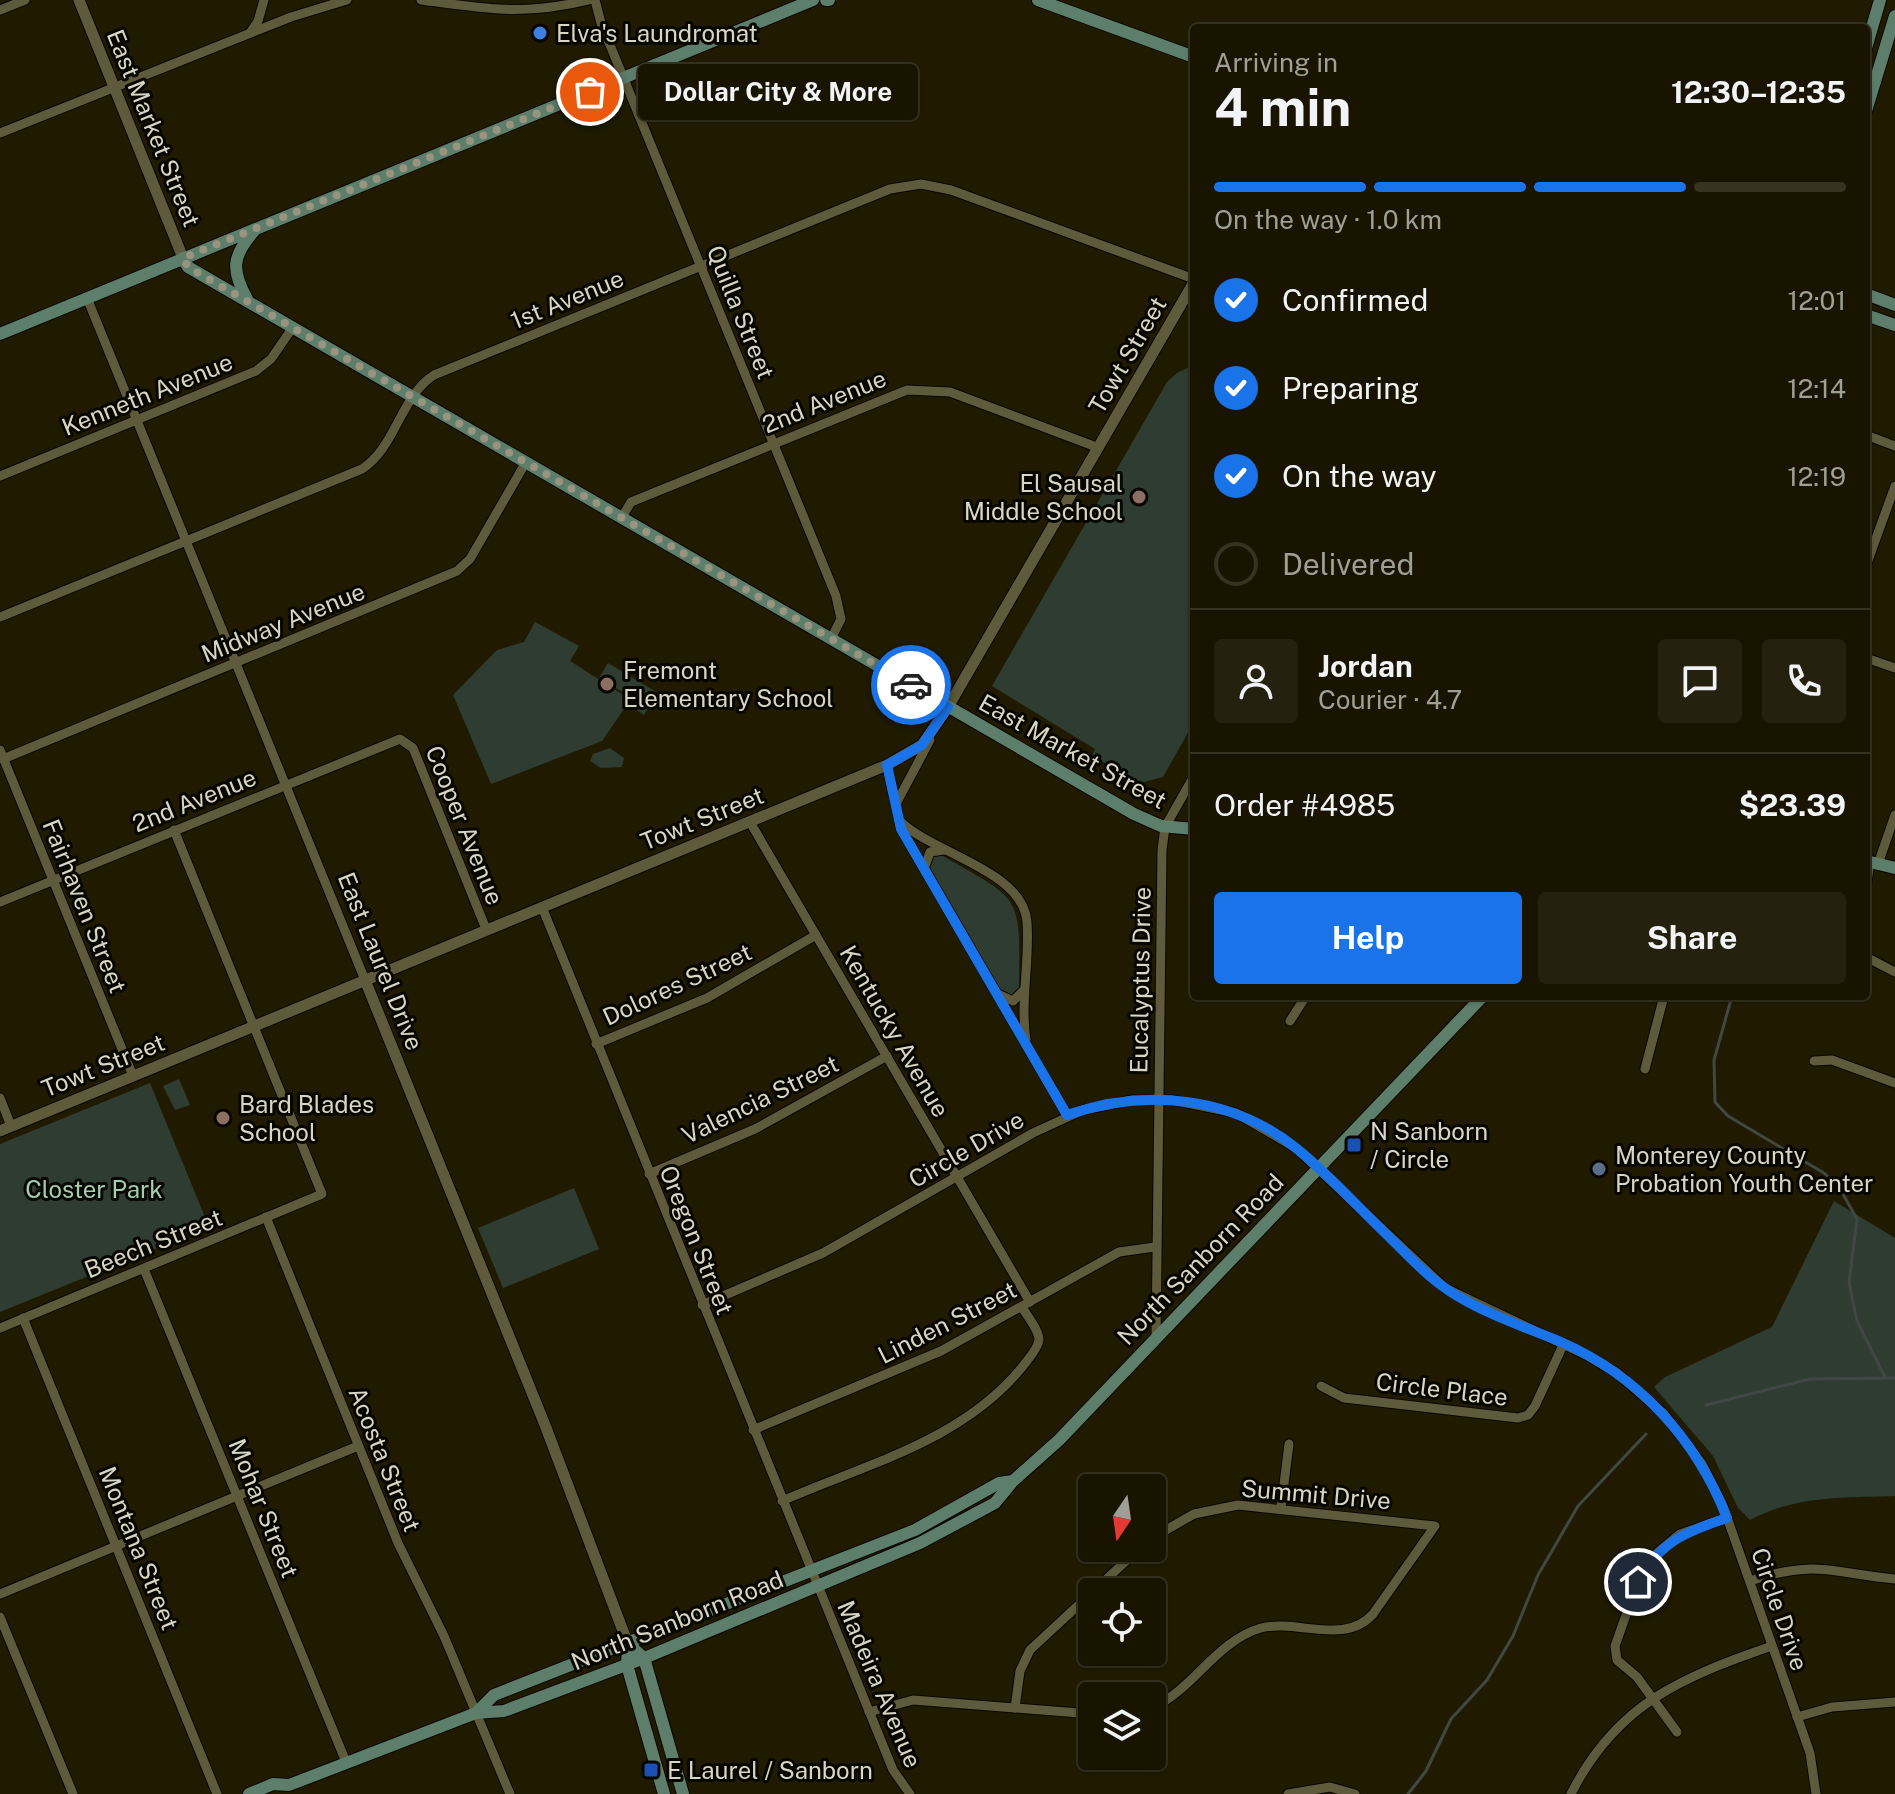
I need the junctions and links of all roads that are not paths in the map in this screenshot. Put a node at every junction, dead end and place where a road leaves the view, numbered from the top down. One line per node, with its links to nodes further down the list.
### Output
1 (25, 0): 10 (street)
2 (79, 0): 16 (street, East Market Street)
3 (264, 0): 12 (street)
4 (347, 0): 12 (street)
5 (421, 0): 6 (street)
6 (592, 0): 15 (street, Quilla Street)
7 (813, 0): 15 (main road)
8 (1038, 0): 14 (main road)
9 (1880, 0): 13 (main road)
10 (0, 10)
11 (1895, 16): 17 (main road)
12 (250, 33): 16 (street)
13 (1870, 34)
14 (1190, 56)
15 (625, 78): 19 (main road); 21 (street, Quilla Street)
16 (113, 88): 18 (street); 20 (street, East Market Street)
17 (1870, 98)
18 (0, 133)
19 (257, 228): 20 (main road); 26 (main road)
20 (183, 258): 25 (main road); 26 (main road, East Market Street)
21 (701, 266): 22 (street, 1st Avenue); 32 (street, 1st Avenue); 35 (street, Quilla Street)
22 (1190, 279)
23 (1190, 287): 37 (street, Towt Street)
24 (1870, 296): 27 (main road)
25 (87, 298): 31 (main road); 33 (street, East Laurel Drive)
26 (249, 302): 30 (main road, East Market Street)
27 (1895, 305)
28 (1870, 316): 29 (main road)
29 (1895, 325)
30 (293, 327): 32 (main road, East Market Street); 33 (street, Kenneth Avenue)
31 (0, 334)
32 (413, 396): 38 (main road, East Market Street); 42 (street, 1st Avenue)
33 (137, 419): 39 (street, Kenneth Avenue); 42 (street, East Laurel Drive)
34 (1870, 437): 36 (street)
35 (773, 443): 37 (street, 2nd Avenue); 41 (street, 2nd Avenue); 45 (street, Quilla Street)
36 (1895, 446)
37 (1099, 448): 49 (street, Towt Street)
38 (526, 462): 41 (main road, East Market Street); 47 (street, Midway Avenue)
39 (0, 476)
40 (1895, 486): 43 (street)
41 (622, 517): 45 (main road, East Market Street)
42 (186, 541): 44 (street, 1st Avenue); 47 (street, East Laurel Drive)
43 (1870, 555)
44 (0, 617)
45 (831, 639): 49 (main road, East Market Street)
46 (1870, 659): 48 (street)
47 (236, 663): 52 (street, Midway Avenue); 55 (street, East Laurel Drive)
48 (1895, 668)
49 (948, 707): 50 (street, Towt Street); 60 (main road, East Market Street)
50 (938, 724): 53 (street, Towt Street); 56 (street)
51 (404, 740): 55 (street, 2nd Avenue); 70 (street, Cooper Avenue)
52 (2, 755): 67 (street, Fairhaven Street)
53 (887, 765): 56 (street); 59 (street, Towt Street)
54 (1190, 783): 60 (street, Eucalyptus Drive)
55 (285, 785): 62 (street, 2nd Avenue); 74 (street, East Laurel Drive)
56 (896, 804): 58 (street)
57 (1895, 815): 64 (street)
58 (898, 819): 63 (street); 66 (street)
59 (750, 822): 69 (street, Towt Street); 71 (street, Kentucky Avenue)
60 (1165, 827): 61 (main road, East Market Street); 90 (street, Eucalyptus Drive)
61 (1190, 829)
62 (174, 830): 67 (street, 2nd Avenue); 81 (street)
63 (947, 851): 66 (street); 75 (street)
64 (1871, 863): 65 (main road)
65 (1895, 868)
66 (925, 870): 76 (street)
67 (53, 880): 68 (street, 2nd Avenue); 87 (street, Fairhaven Street)
68 (0, 902)
69 (542, 907): 70 (street, Towt Street); 82 (street, Oregon Street)
70 (486, 929): 74 (street, Towt Street)
71 (816, 935): 82 (street, Dolores Street); 84 (street, Kentucky Avenue)
72 (1870, 959): 73 (street)
73 (1895, 972)
74 (365, 980): 81 (street, Towt Street); 123 (street, East Laurel Drive)
75 (1025, 986): 76 (street); 83 (street)
76 (995, 992): 83 (street)
77 (1303, 1000): 80 (street)
78 (1475, 1000): 93 (main road, North Sanborn Road)
79 (1663, 1000): 86 (street)
80 (1290, 1021)
81 (255, 1027): 87 (street, Towt Street); 96 (street, Beech Street)
82 (596, 1044): 94 (street, Oregon Street)
83 (1028, 1047): 91 (street)
84 (887, 1056): 94 (street, Valencia Street); 95 (street, Kentucky Avenue)
85 (1814, 1061): 88 (street)
86 (1645, 1069)
87 (133, 1076): 92 (street, Towt Street)
88 (1895, 1083)
89 (0, 1098): 92 (street)
90 (1157, 1100): 91 (street, Circle Drive); 93 (street, Circle Drive); 97 (street, Eucalyptus Drive)
91 (1067, 1115): 95 (street, Circle Drive)
92 (6, 1128)
93 (1318, 1168): 103 (main road, North Sanborn Road); 104 (street, Circle Drive)
94 (649, 1174): 99 (street, Oregon Street)
95 (958, 1178): 99 (street, Circle Drive); 100 (street, Kentucky Avenue)
96 (266, 1217): 98 (street, Beech Street); 108 (street, Acosta Street)
97 (1155, 1247): 100 (street, Linden Street); 103 (street, Eucalyptus Drive)
98 (144, 1269): 101 (street, Beech Street); 110 (street, Mohar Street)
99 (702, 1305): 106 (street, Oregon Street)
100 (1026, 1305): 106 (street, Linden Street); 111 (street, Kentucky Avenue)
101 (23, 1318): 102 (street, Beech Street); 115 (street, Montana Street)
102 (0, 1328)
103 (1156, 1337): 109 (main road, North Sanborn Road)
104 (1564, 1343): 105 (street, Circle Place); 113 (street, Circle Drive)
105 (1321, 1386)
106 (753, 1430): 111 (street, Oregon Street)
107 (1289, 1444): 112 (street)
108 (358, 1446): 110 (street); 132 (street, Acosta Street)
109 (1013, 1481): 117 (main road, North Sanborn Road); 120 (main road, North Sanborn Road)
110 (238, 1496): 115 (street); 136 (street, Mohar Street)
111 (782, 1501): 117 (street, Oregon Street)
112 (1281, 1508): 114 (street, Summit Drive); 128 (street, Summit Drive)
113 (1727, 1518): 119 (street, Circle Drive); 127 (street)
114 (1166, 1528)
115 (116, 1545): 121 (street); 139 (street, Montana Street)
116 (1125, 1562): 130 (street)
117 (809, 1572): 120 (street, Oregon Street); 123 (main road, North Sanborn Road)
118 (1895, 1579): 119 (street)
119 (1750, 1581): 124 (street, Circle Drive)
120 (816, 1587): 125 (main road, North Sanborn Road); 131 (street, Madeira Avenue)
121 (0, 1594)
122 (0, 1618): 138 (street)
123 (628, 1644): 125 (main road, East Laurel Drive); 126 (main road, East Laurel Drive); 132 (main road, North Sanborn Road)
124 (1772, 1646): 127 (street); 134 (street, Circle Drive)
125 (644, 1658): 126 (main road, North Sanborn Road); 143 (main road)
126 (627, 1665): 132 (main road, North Sanborn Road); 142 (main road, East Laurel Drive)
127 (1653, 1698): 135 (street); 147 (street)
128 (1166, 1699)
129 (1895, 1702): 134 (street)
130 (1015, 1708): 131 (street); 133 (street)
131 (869, 1712): 144 (street, Madeira Avenue)
132 (476, 1713): 136 (main road, North Sanborn Road); 141 (street, Acosta Street)
133 (1078, 1713)
134 (1797, 1717): 148 (street, Circle Drive)
135 (1677, 1732)
136 (346, 1762): 137 (main road, North Sanborn Road)
137 (286, 1790): 140 (main road, North Sanborn Road)
138 (73, 1794)
139 (217, 1794)
140 (249, 1794)
141 (510, 1794)
142 (664, 1794)
143 (683, 1794)
144 (910, 1794)
145 (1288, 1794): 146 (street)
146 (1355, 1794)
147 (1571, 1794)
148 (1816, 1794)

